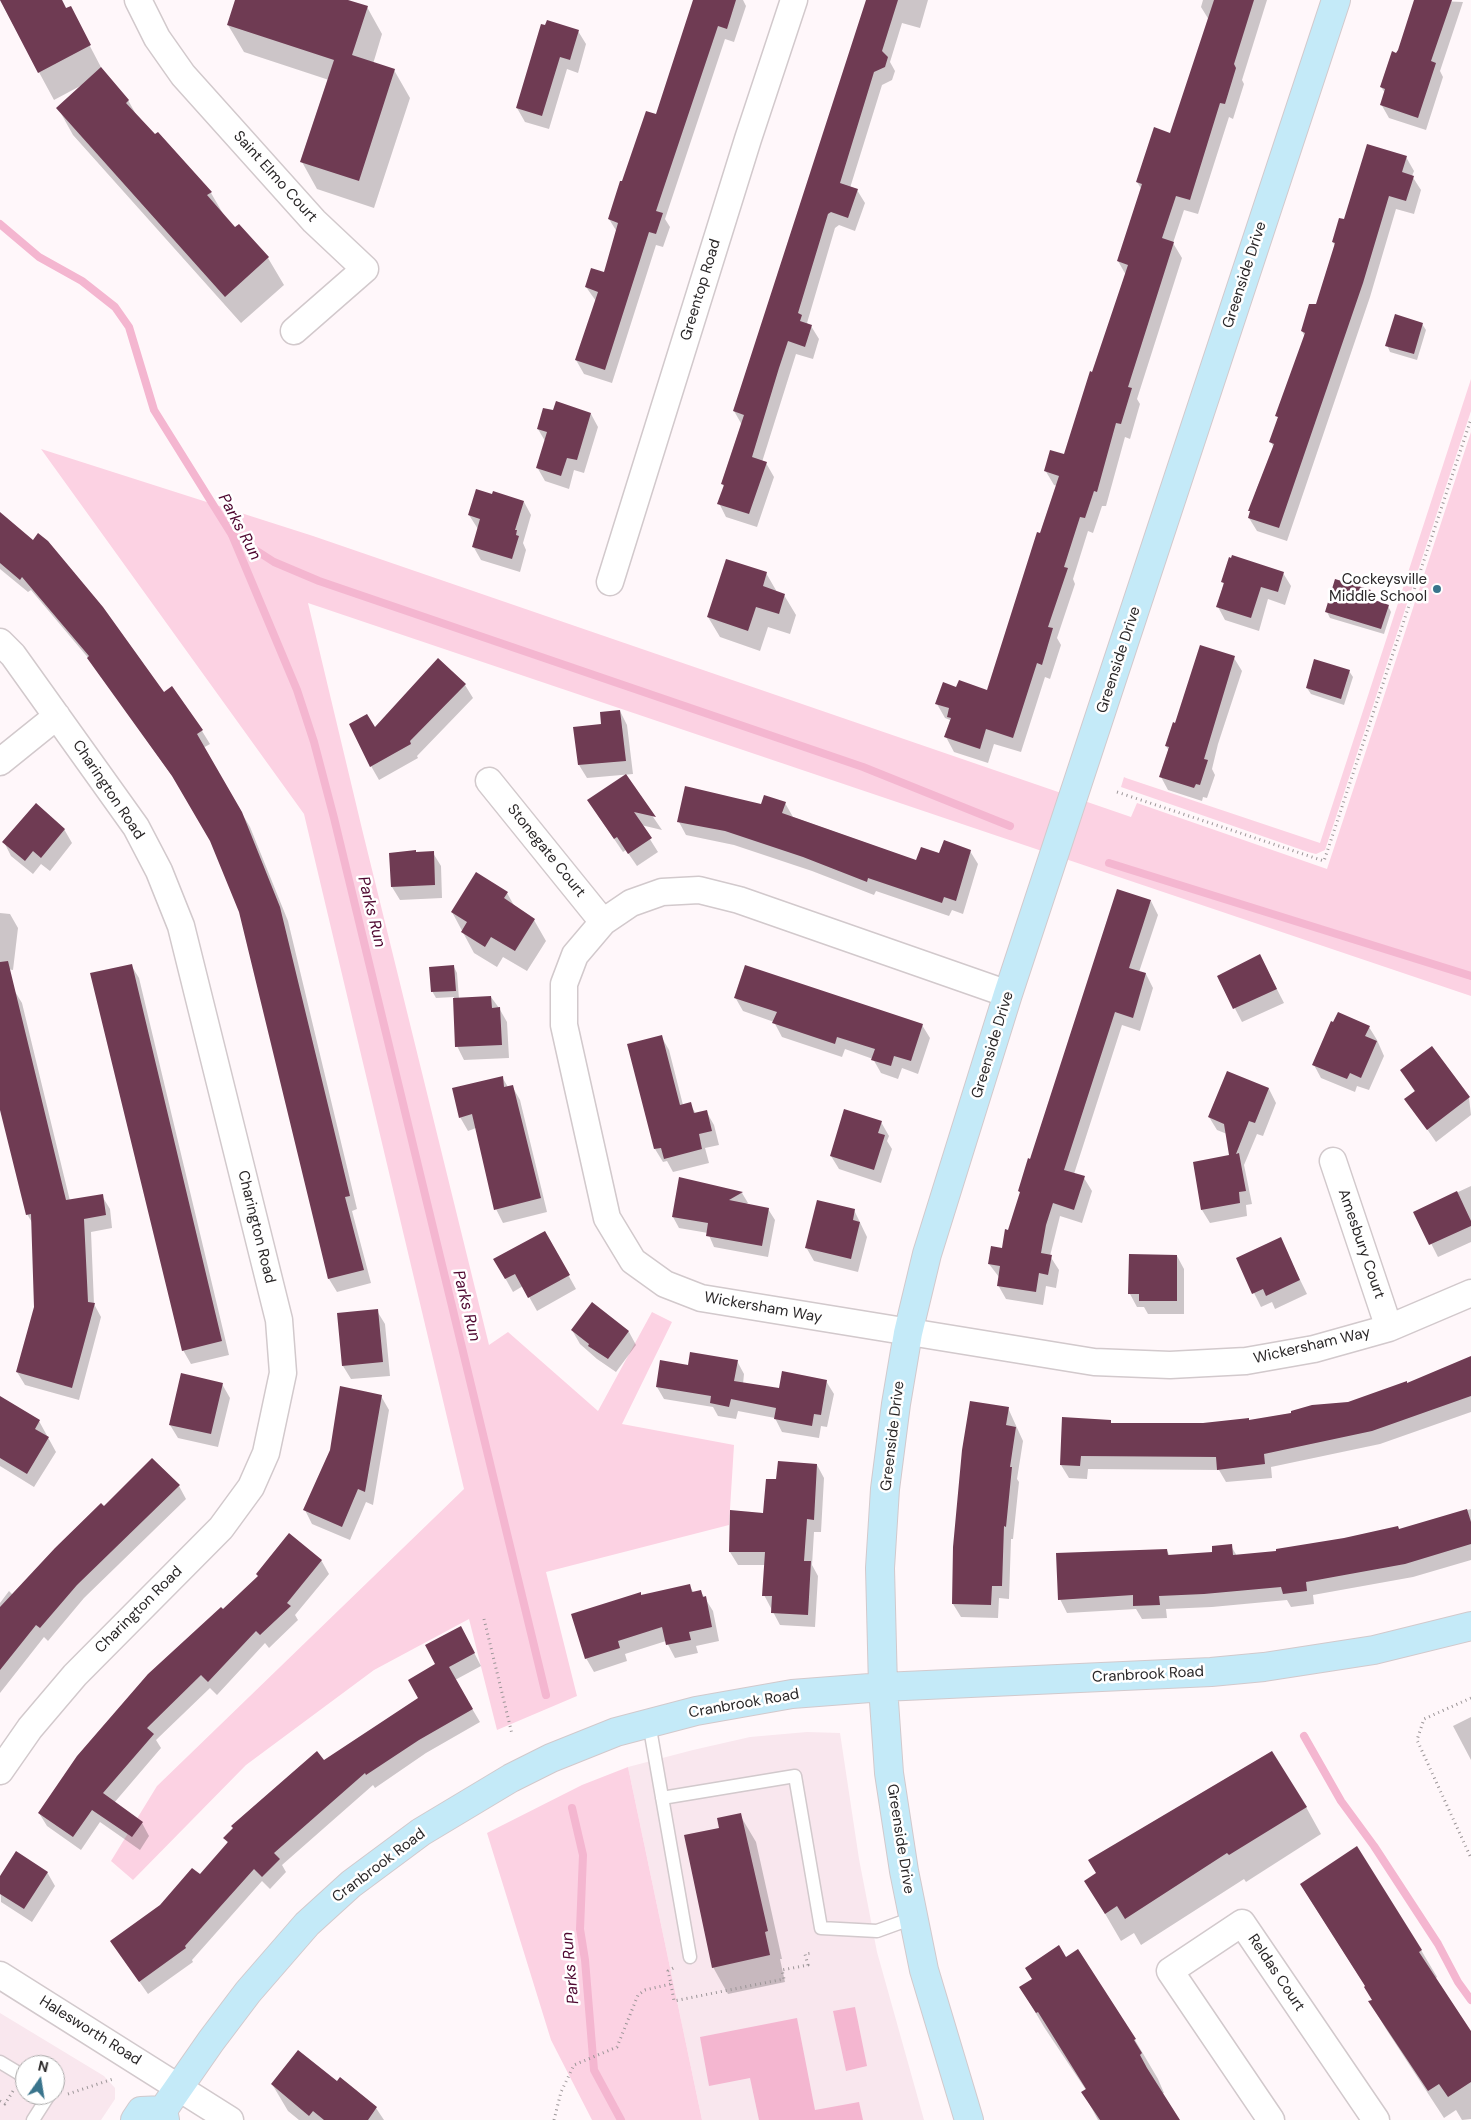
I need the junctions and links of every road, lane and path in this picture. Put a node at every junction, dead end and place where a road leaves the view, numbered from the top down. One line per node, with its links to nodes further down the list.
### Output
1 (138, 0): 4 (street, Saint Elmo Court)
2 (794, 0): 6 (street, Greentop Road)
3 (1336, 0): 13 (street, Greenside Drive)
4 (294, 331)
5 (1471, 419): 11 (path)
6 (610, 582)
7 (0, 642): 8 (street, Charington Road)
8 (56, 716): 9 (street); 24 (street, Charington Road)
9 (0, 762)
10 (488, 781): 12 (street, Stonegate Court)
11 (1117, 792)
12 (603, 922): 13 (street, Wickersham Way); 17 (street, Wickersham Way)
13 (1008, 994): 17 (street, Greenside Drive)
14 (1333, 1161): 16 (street, Amesbury Court)
15 (1471, 1293): 16 (street, Wickersham Way)
16 (1390, 1328): 17 (street, Wickersham Way)
17 (908, 1333): 20 (street, Greenside Drive)
18 (484, 1619): 23 (path)
19 (1471, 1626): 20 (street, Cranbrook Road)
20 (883, 1687): 22 (street, Cranbrook Road); 27 (street, Greenside Drive)
21 (1471, 1698): 26 (path)
22 (649, 1722): 25 (lane); 35 (street, Cranbrook Road)
23 (512, 1734)
24 (0, 1771)
25 (662, 1798): 27 (lane); 29 (lane)
26 (1471, 1858)
27 (913, 1918): 43 (street, Greenside Drive)
28 (812, 1953): 31 (path)
29 (690, 1957): 31 (path)
30 (0, 1975): 35 (street, Halesworth Road)
31 (671, 1984): 42 (path)
32 (0, 2062): 33 (lane)
33 (15, 2071)
34 (113, 2079): 36 (path)
35 (179, 2087): 38 (street, Cranbrook Road); 41 (street, Halesworth Road)
36 (65, 2094)
37 (43, 2105): 39 (lane)
38 (164, 2115): 40 (street, Cranbrook Road)
39 (33, 2120)
40 (135, 2120)
41 (230, 2120)
42 (554, 2120)
43 (969, 2120)
44 (1271, 2120): 45 (street, Reldas Court)
45 (1376, 2120)

